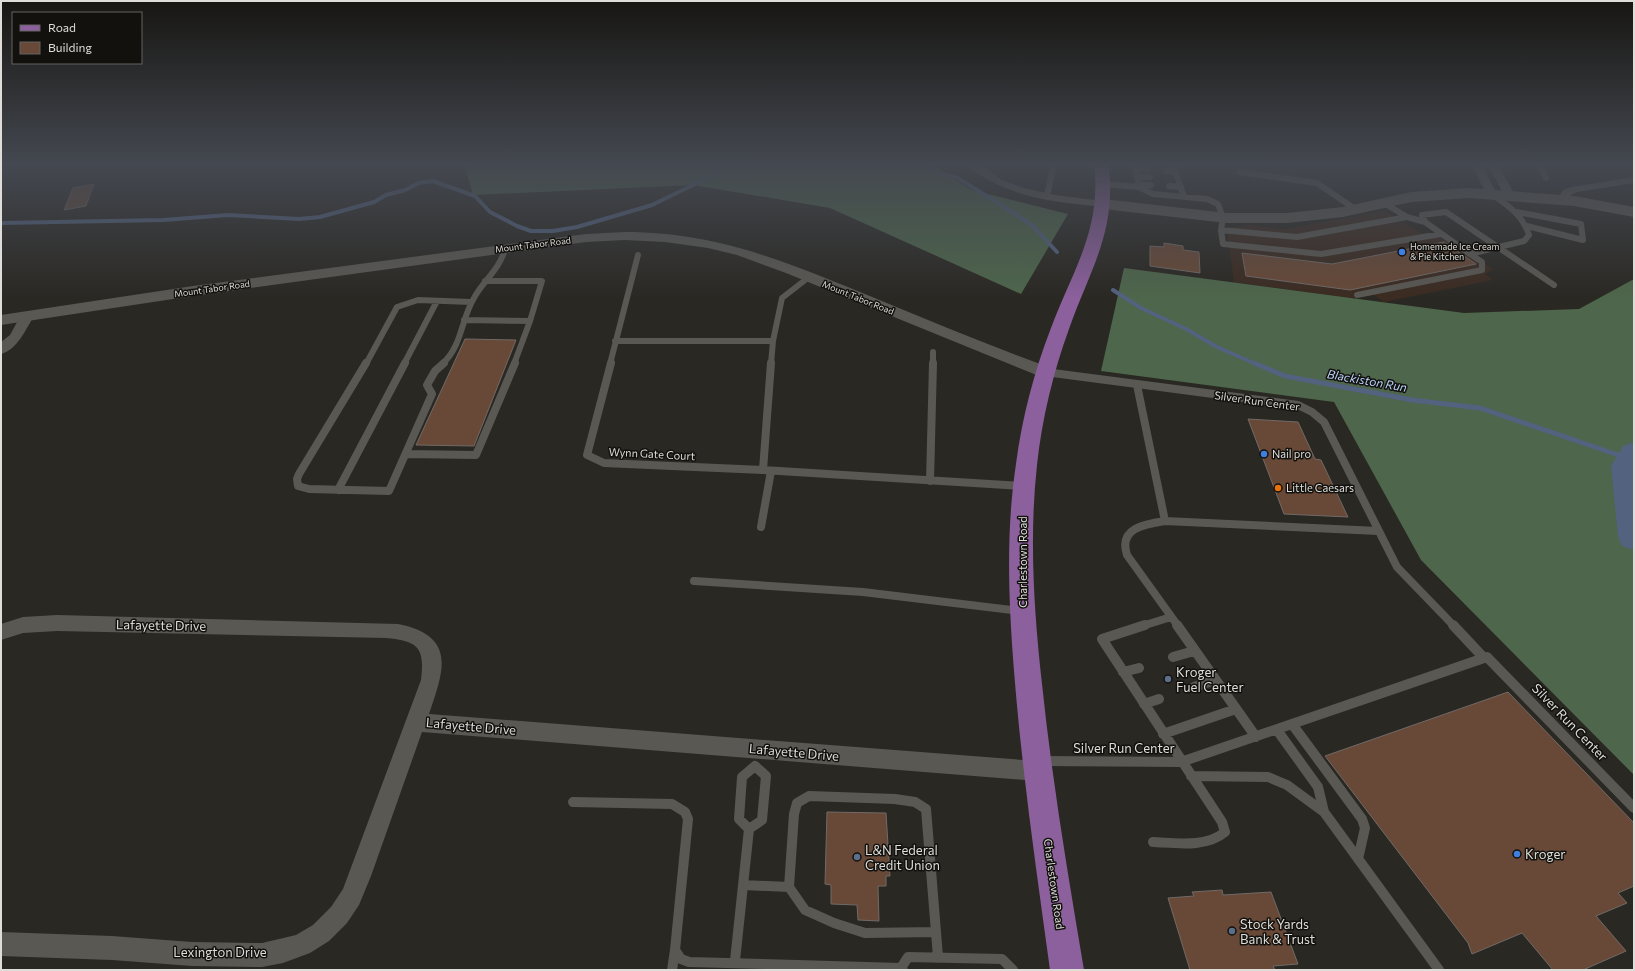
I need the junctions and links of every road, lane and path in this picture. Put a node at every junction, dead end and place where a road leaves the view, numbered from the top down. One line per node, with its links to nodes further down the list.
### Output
1 (1102, 208): 34 (main road, Charlestown Road)
2 (1160, 208): 13 (main road)
3 (1219, 208): 13 (lane)
4 (1358, 208): 8 (main road)
5 (1393, 208): 11 (lane)
6 (1512, 208): 9 (lane)
7 (1612, 208): 10 (main road)
8 (1355, 209): 13 (main road)
9 (1517, 212): 14 (lane); 14 (lane)
10 (1634, 212)
11 (1407, 217): 12 (lane); 13 (lane)
12 (1425, 222): 15 (lane); 16 (lane)
13 (1222, 224): 15 (lane)
14 (1527, 226): 16 (lane)
15 (1441, 234): 18 (lane)
16 (1499, 247): 18 (lane); 22 (lane)
17 (505, 249): 20 (street, Mount Tabor Road); 21 (lane); 26 (street, Mount Tabor Road)
18 (1470, 254): 23 (lane)
19 (638, 255): 30 (lane, Wynn Gate Court)
20 (809, 277): 31 (lane); 34 (street, Mount Tabor Road)
21 (485, 281): 25 (lane); 29 (lane)
22 (1554, 285)
23 (1357, 295)
24 (437, 301): 25 (lane); 40 (lane); 40 (lane)
25 (471, 302): 28 (lane)
26 (27, 316): 27 (street, Mount Tabor Road); 32 (street)
27 (1, 320)
28 (464, 320): 29 (lane); 36 (lane)
29 (530, 321): 36 (lane)
30 (615, 341): 31 (lane); 37 (lane, Wynn Gate Court)
31 (774, 341): 37 (lane)
32 (1, 350)
33 (933, 352): 38 (lane)
34 (1045, 372): 35 (lane, Silver Run Center); 39 (main road, Charlestown Road)
35 (1137, 385): 41 (lane); 43 (lane, Silver Run Center)
36 (406, 454): 40 (lane)
37 (767, 470): 38 (lane, Wynn Gate Court); 42 (lane)
38 (930, 481): 39 (lane, Wynn Gate Court)
39 (1024, 486): 45 (main road, Charlestown Road)
40 (338, 490)
41 (1165, 521): 43 (lane); 46 (lane)
42 (761, 527)
43 (1378, 531): 50 (lane, Silver Run Center)
44 (694, 581): 45 (lane)
45 (1023, 611): 65 (main road, Charlestown Road)
46 (1171, 617): 48 (lane); 52 (lane)
47 (1, 632): 58 (street, Lafayette Drive)
48 (1194, 651): 49 (lane); 53 (lane)
49 (1173, 657)
50 (1486, 658): 59 (lane, Silver Run Center); 68 (lane, Silver Run Center)
51 (1139, 668): 52 (lane)
52 (1123, 672): 56 (lane)
53 (1215, 680): 54 (lane); 57 (lane)
54 (1194, 687)
55 (1159, 699): 56 (lane)
56 (1144, 704): 61 (lane)
57 (1236, 709): 61 (lane); 62 (lane)
58 (415, 722): 63 (street, Lafayette Drive); 76 (street, Lexington Drive)
59 (1292, 724): 60 (lane, Silver Run Center); 72 (lane)
60 (1277, 730): 62 (lane, Silver Run Center); 69 (lane)
61 (1163, 734): 64 (lane)
62 (1256, 737): 64 (lane, Silver Run Center)
63 (755, 757): 65 (street, Lafayette Drive); 70 (lane); 70 (lane)
64 (1181, 762): 65 (lane, Silver Run Center); 66 (lane)
65 (1037, 766): 84 (main road, Charlestown Road)
66 (1192, 776): 69 (lane); 71 (lane)
67 (573, 802): 77 (lane)
68 (1634, 808)
69 (1324, 812): 72 (lane)
70 (749, 829): 73 (lane)
71 (1153, 842)
72 (1358, 859): 85 (lane)
73 (743, 885): 74 (lane); 79 (lane)
74 (789, 887): 75 (lane); 75 (lane)
75 (936, 932): 78 (lane)
76 (1, 944)
77 (675, 950): 79 (lane); 82 (lane)
78 (938, 958): 81 (lane); 83 (lane)
79 (735, 966): 80 (lane)
80 (861, 968): 81 (lane)
81 (902, 969)
82 (672, 970)
83 (1013, 970)
84 (1067, 970)
85 (1439, 970)

